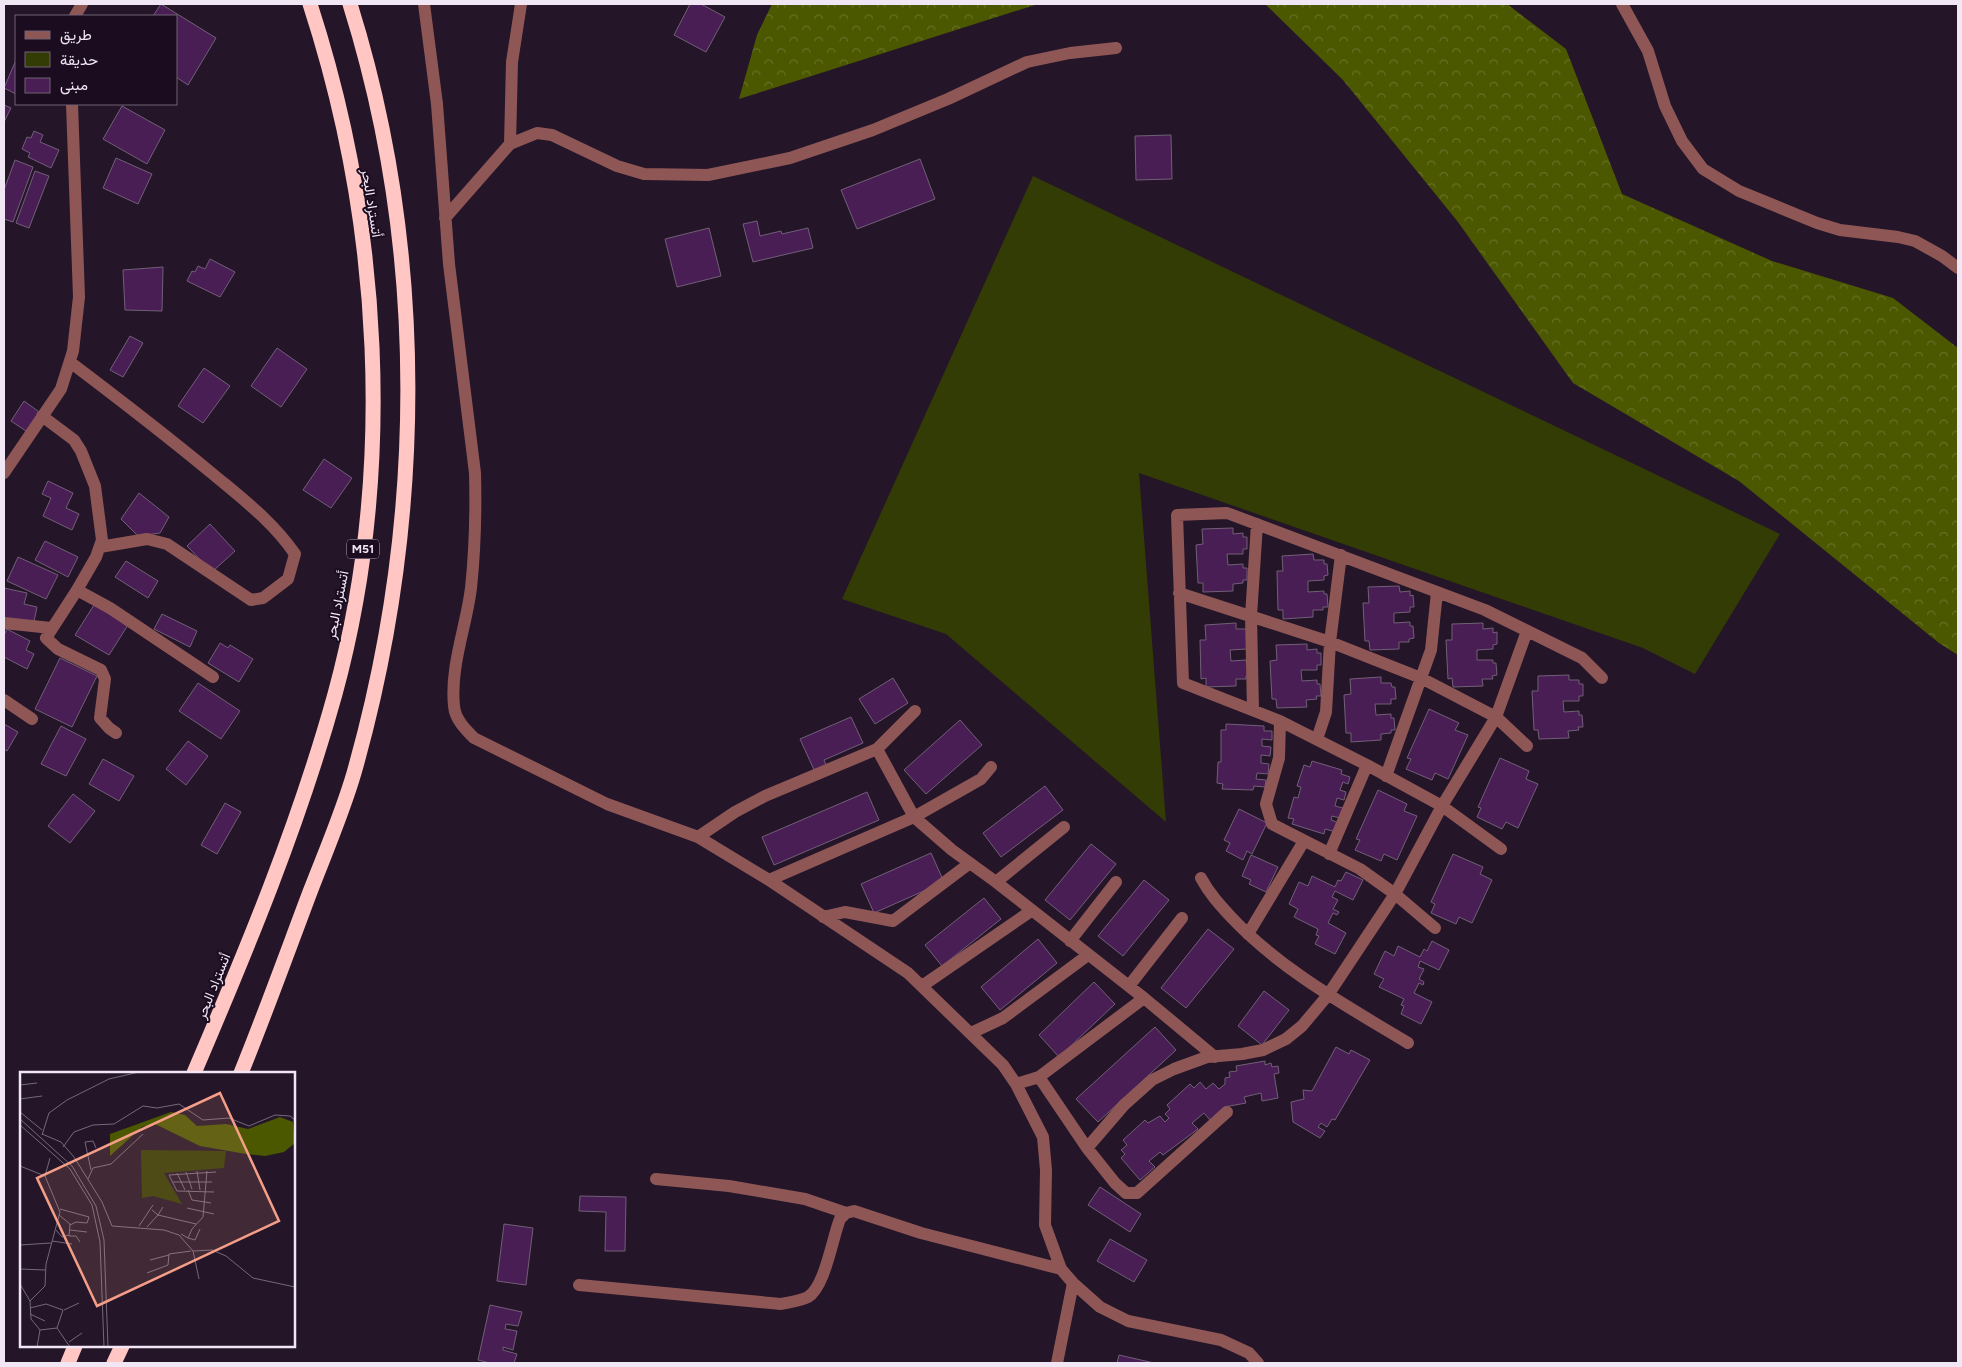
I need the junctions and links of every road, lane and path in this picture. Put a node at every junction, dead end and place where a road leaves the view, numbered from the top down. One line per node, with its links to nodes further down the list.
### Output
1 (310, 4): 68 (highway, أتستراد البحر / M51)
2 (350, 4): 69 (highway, أتستراد البحر / M51)
3 (424, 4): 9 (street)
4 (521, 4): 8 (street)
5 (1622, 4): 10 (street)
6 (1116, 48): 8 (street)
7 (72, 105): 11 (street)
8 (510, 144): 9 (street)
9 (445, 218): 44 (street)
10 (1958, 268)
11 (70, 362): 12 (street); 15 (street)
12 (42, 416): 13 (street); 15 (street)
13 (4, 474)
14 (1257, 524): 16 (street); 19 (street); 20 (street)
15 (100, 547): 17 (street)
16 (1341, 554): 18 (street); 24 (street)
17 (77, 590): 22 (street); 25 (street)
18 (1437, 592): 23 (street); 26 (street)
19 (1179, 593): 20 (street); 29 (street)
20 (1251, 616): 24 (street); 29 (street)
21 (4, 623): 22 (street)
22 (51, 628): 34 (street)
23 (1527, 630): 27 (street); 31 (street)
24 (1330, 642): 26 (street); 35 (street)
25 (213, 676)
26 (1422, 678): 31 (street); 40 (street)
27 (1602, 678)
28 (4, 700): 32 (street)
29 (1253, 710): 33 (street)
30 (915, 711): 37 (street)
31 (1496, 717): 36 (street); 41 (street)
32 (32, 719)
33 (1280, 721): 35 (street); 45 (street)
34 (116, 733)
35 (1317, 740): 38 (street)
36 (1527, 746)
37 (877, 750): 42 (street); 44 (street)
38 (1367, 765): 40 (street); 47 (street)
39 (991, 766): 42 (street)
40 (1386, 776): 41 (street)
41 (1442, 806): 46 (street); 53 (street)
42 (914, 817): 48 (street); 50 (street)
43 (1064, 827): 51 (street)
44 (698, 837): 50 (street)
45 (1304, 841): 47 (street); 58 (street)
46 (1501, 849)
47 (1328, 854): 53 (street)
48 (970, 864): 51 (street); 55 (street)
49 (1201, 878): 58 (street)
50 (769, 880): 55 (street)
51 (996, 882): 54 (street)
52 (1116, 882): 59 (street)
53 (1395, 894): 57 (street); 63 (street)
54 (1031, 911): 59 (street); 61 (street)
55 (823, 917): 61 (street)
56 (1182, 918): 62 (street)
57 (1435, 928)
58 (1248, 934): 63 (street)
59 (1070, 941): 60 (street)
60 (1088, 955): 62 (street); 65 (street)
61 (922, 986): 65 (street)
62 (1130, 986): 64 (street)
63 (1328, 995): 66 (street); 67 (street)
64 (1144, 998): 67 (street); 70 (street)
65 (971, 1034): 71 (street)
66 (1408, 1043)
67 (1215, 1057): 73 (street)
68 (194, 1072)
69 (241, 1072)
70 (1039, 1077): 71 (street); 73 (street)
71 (1016, 1084): 76 (street)
72 (1227, 1112): 73 (street)
73 (1087, 1148)
74 (656, 1179): 75 (street)
75 (846, 1212): 76 (street); 78 (street)
76 (1061, 1269): 77 (street)
77 (1073, 1283): 83 (street); 84 (street)
78 (579, 1285)
79 (75, 1347): 81 (highway)
80 (122, 1347): 82 (highway)
81 (68, 1363)
82 (114, 1363)
83 (1057, 1363)
84 (1258, 1363)

